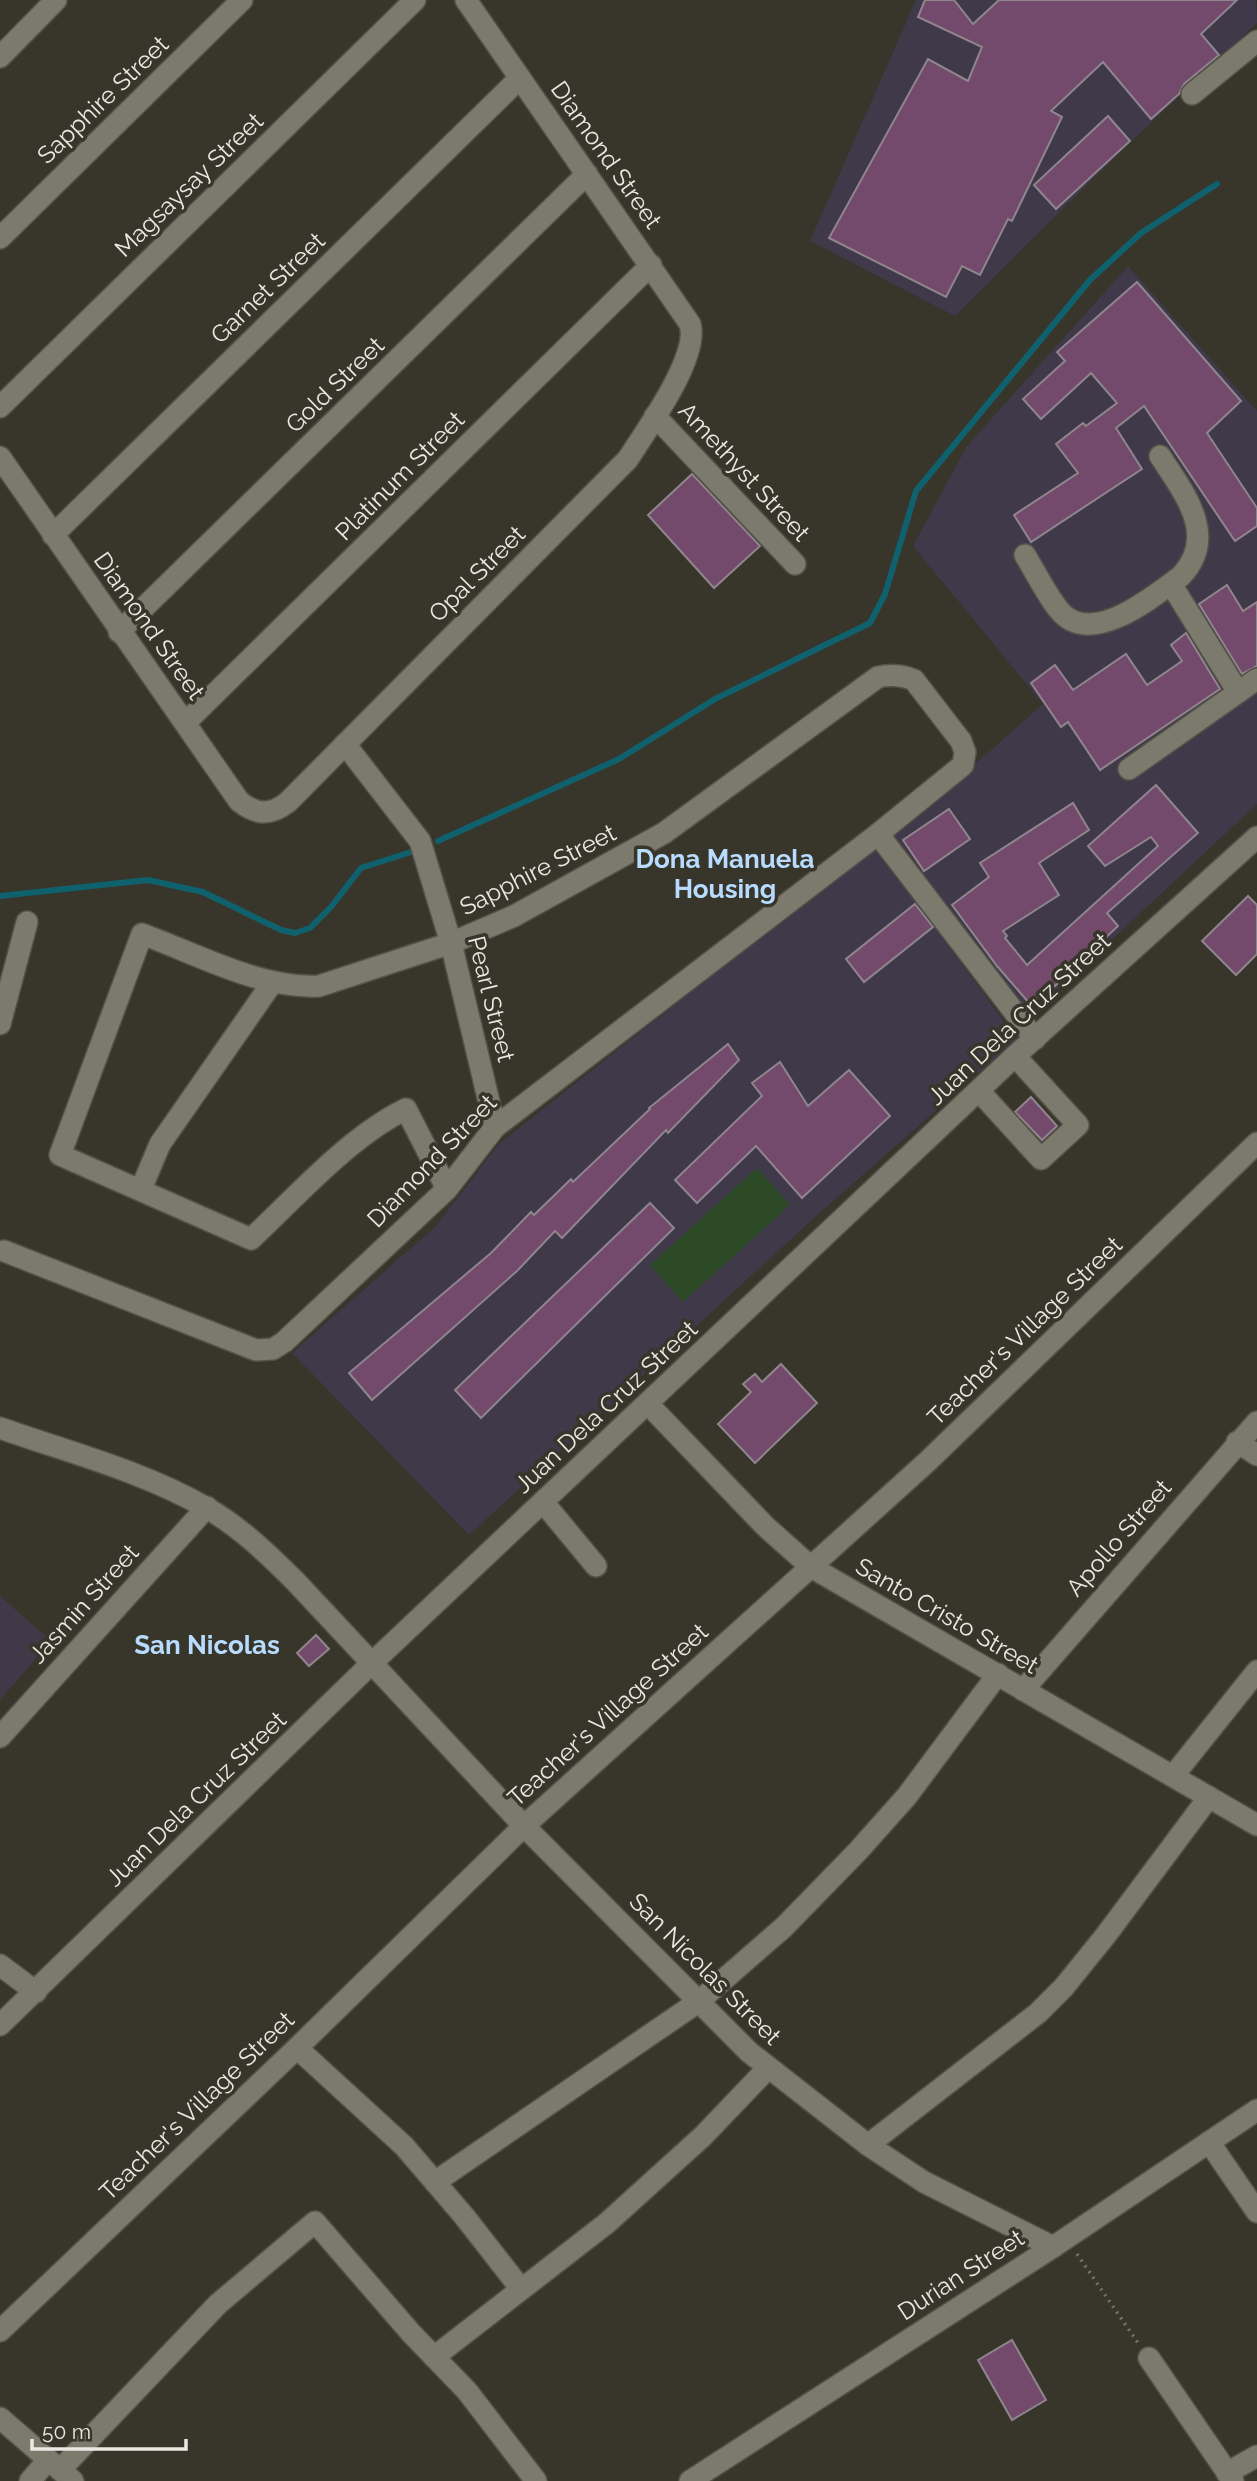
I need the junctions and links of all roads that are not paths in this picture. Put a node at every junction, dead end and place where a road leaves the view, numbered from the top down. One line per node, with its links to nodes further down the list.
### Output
1 (56, 0): 6 (street)
2 (242, 0): 10 (street, Sapphire Street)
3 (415, 0): 13 (street, Magsaysay Street)
4 (467, 0): 7 (street, Diamond Street)
5 (1257, 41): 8 (street)
6 (3, 47)
7 (520, 78): 9 (street, Diamond Street); 17 (street, Garnet Street)
8 (1192, 94)
9 (587, 174): 11 (street, Diamond Street); 21 (street, Gold Street)
10 (0, 238)
11 (651, 265): 12 (street, Diamond Street); 23 (street, Platinum Street)
12 (692, 343): 14 (street, Opal Street)
13 (0, 407)
14 (655, 416): 19 (street, Amethyst Street); 24 (street, Opal Street)
15 (1160, 456): 20 (street)
16 (0, 457): 17 (street, Diamond Street)
17 (53, 535): 21 (street, Diamond Street)
18 (1025, 555): 20 (street)
19 (795, 564)
20 (1171, 584): 22 (street)
21 (119, 632): 23 (street, Diamond Street)
22 (1250, 688): 26 (street)
23 (185, 723): 27 (street, Diamond Street)
24 (345, 744): 27 (street, Opal Street); 31 (street, Pearl Street)
25 (963, 765): 28 (street, Diamond Street); 31 (street, Sapphire Street)
26 (1129, 769)
27 (264, 813)
28 (878, 834): 34 (street); 37 (street, Diamond Street)
29 (1257, 837): 34 (street, Juan Dela Cruz Street)
30 (27, 922): 33 (street)
31 (452, 943): 32 (street, Sapphire Street); 37 (street, Pearl Street)
32 (272, 983): 39 (street); 39 (street, Sapphire Street)
33 (0, 1024)
34 (1035, 1039): 35 (street, Juan Dela Cruz Street)
35 (1015, 1056): 36 (street, Juan Dela Cruz Street); 36 (street)
36 (978, 1091): 42 (street, Juan Dela Cruz Street)
37 (495, 1127): 40 (street, Diamond Street)
38 (1257, 1143): 50 (street, Teacher's Village Street)
39 (141, 1189): 40 (street)
40 (447, 1189): 41 (street, Diamond Street)
41 (4, 1251)
42 (648, 1404): 47 (street, Juan Dela Cruz Street); 50 (street, Santo Cristo Street)
43 (1257, 1422): 45 (street, Apollo Street)
44 (1, 1430): 48 (street, San Nicolas Street)
45 (1237, 1442): 46 (street); 54 (street, Apollo Street)
46 (1257, 1455)
47 (543, 1502): 49 (street); 51 (street, Juan Dela Cruz Street)
48 (207, 1507): 51 (street, San Nicolas Street); 55 (street, Jasmin Street)
49 (596, 1566)
50 (811, 1567): 53 (street, Santo Cristo Street); 59 (street, Teacher's Village Street)
51 (372, 1663): 59 (street, San Nicolas Street); 61 (street, Juan Dela Cruz Street)
52 (1257, 1671): 56 (street)
53 (998, 1674): 54 (street, Santo Cristo Street); 62 (street)
54 (1023, 1690): 56 (street, Santo Cristo Street)
55 (0, 1737)
56 (1172, 1776): 57 (street, Santo Cristo Street)
57 (1209, 1797): 58 (street, Santo Cristo Street); 68 (street)
58 (1257, 1825)
59 (524, 1826): 62 (street, San Nicolas Street); 64 (street, Teacher's Village Street)
60 (0, 1965): 61 (street)
61 (36, 1992): 63 (street, Juan Dela Cruz Street)
62 (698, 2002): 65 (street, San Nicolas Street); 69 (street)
63 (0, 2025)
64 (297, 2048): 69 (street); 73 (street, Teacher's Village Street)
65 (768, 2068): 68 (street, San Nicolas Street); 72 (street)
66 (1257, 2109): 67 (street, Durian Street)
67 (1209, 2142): 70 (street); 71 (street, Durian Street)
68 (867, 2145): 71 (street, San Nicolas Street)
69 (435, 2182): 72 (street)
70 (1257, 2212)
71 (1059, 2243): 82 (street, Durian Street)
72 (521, 2289): 74 (street)
73 (0, 2331)
74 (434, 2357): 78 (street); 81 (street)
75 (1149, 2358): 79 (street)
76 (3, 2426): 78 (street)
77 (1257, 2456): 79 (street)
78 (60, 2470): 80 (street)
79 (1230, 2477)
80 (30, 2481)
81 (536, 2481)
82 (690, 2481)

